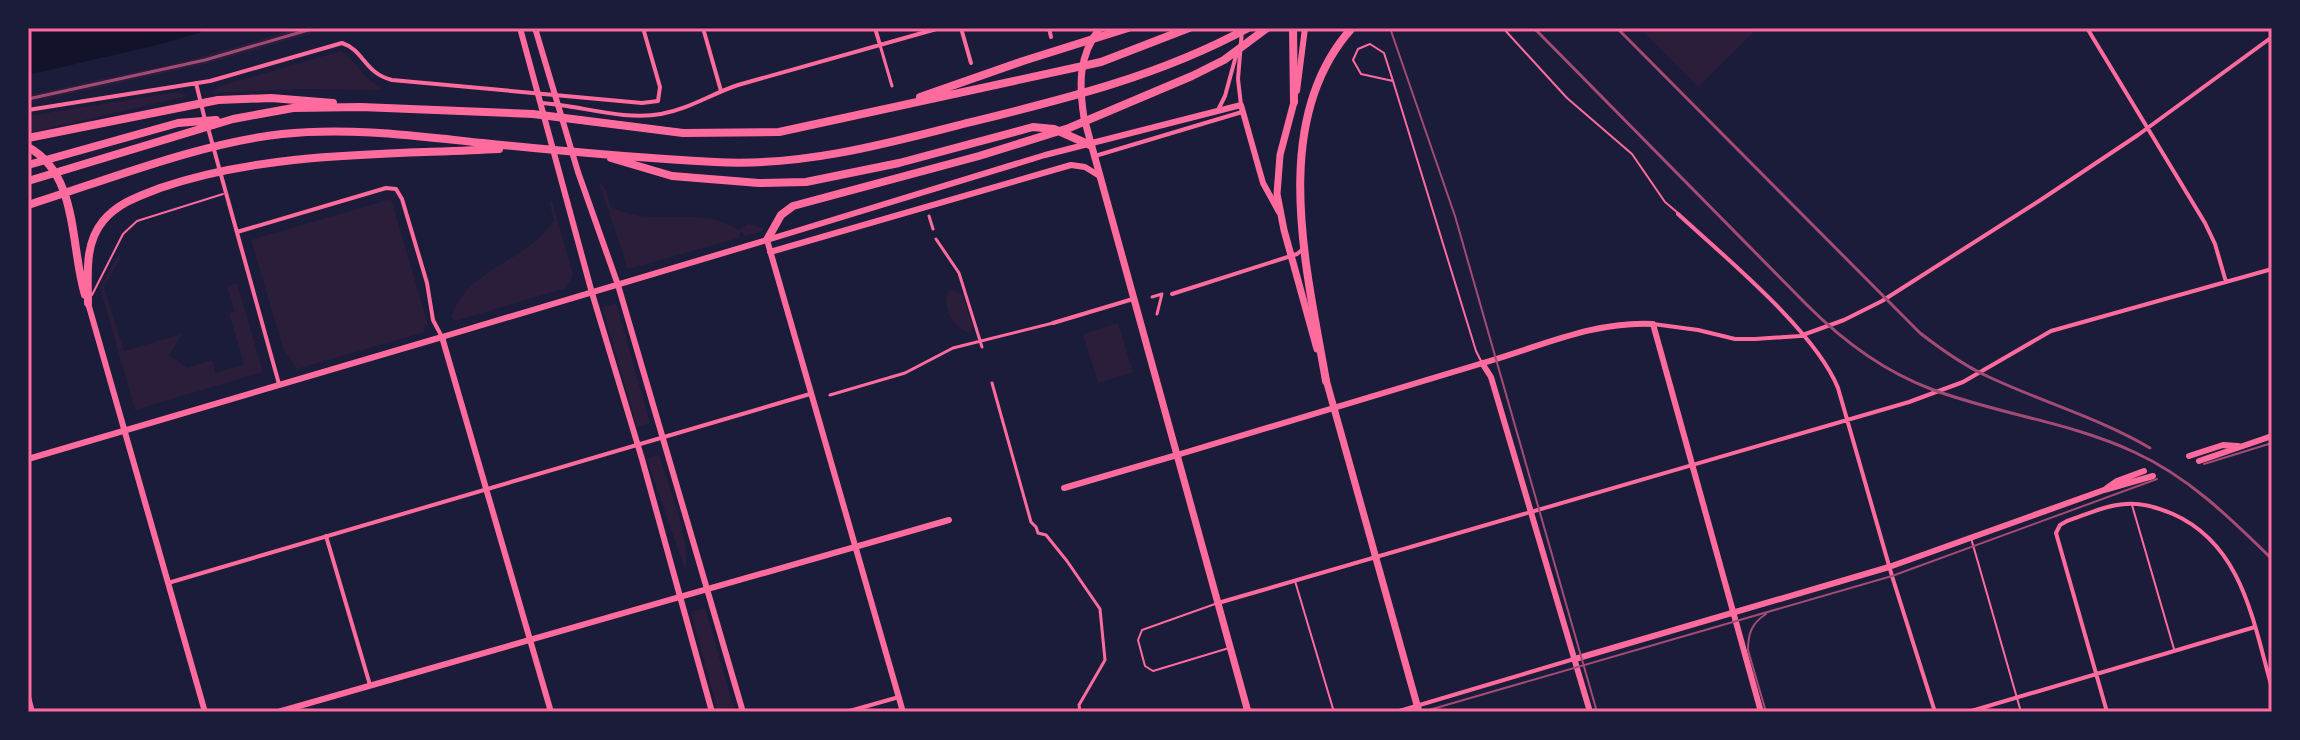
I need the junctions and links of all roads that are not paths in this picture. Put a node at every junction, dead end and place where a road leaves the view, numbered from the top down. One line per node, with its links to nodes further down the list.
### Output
1 (520, 28): 30 (main road)
2 (535, 28): 31 (main road)
3 (654, 28): 17 (lane)
4 (703, 28): 28 (street)
5 (875, 28): 23 (street)
6 (940, 28): 23 (street)
7 (961, 28): 24 (street)
8 (1049, 28): 20 (street)
9 (1100, 28): 40 (main road)
10 (1128, 28): 35 (highway)
11 (1189, 28): 35 (highway)
12 (1245, 28): 22 (street); 43 (highway)
13 (1267, 28): 56 (highway)
14 (1352, 28): 57 (highway)
15 (1503, 28): 51 (lane)
16 (2087, 28): 38 (street)
17 (644, 30): 26 (street)
18 (1294, 30): 29 (highway)
19 (1305, 31): 29 (main road)
20 (1051, 37)
21 (2272, 37): 38 (street)
22 (1241, 42): 33 (street); 36 (street)
23 (880, 45): 27 (street); 28 (street)
24 (971, 63)
25 (1393, 81): 25 (lane); 73 (lane)
26 (196, 83): 34 (street); 48 (street)
27 (892, 86)
28 (721, 91): 31 (street)
29 (1294, 102): 50 (main road)
30 (541, 103): 31 (street); 63 (main road)
31 (558, 104): 62 (main road)
32 (361, 107): 35 (highway); 37 (highway); 39 (highway)
33 (1242, 108): 36 (main road); 44 (street); 50 (main road)
34 (28, 110)
35 (885, 110)
36 (1218, 110): 40 (main road)
37 (233, 119): 45 (highway); 47 (highway)
38 (2148, 127): 61 (street); 70 (street)
39 (28, 138)
40 (1090, 145): 43 (highway); 44 (main road); 56 (main road)
41 (28, 147): 67 (highway)
42 (527, 147): 43 (highway); 49 (highway); 67 (highway)
43 (594, 154)
44 (1093, 156): 46 (main road)
45 (28, 165)
46 (1098, 175): 58 (main road); 66 (main road)
47 (28, 181)
48 (226, 194): 54 (street); 67 (lane)
49 (28, 205)
50 (1279, 212): 59 (main road)
51 (1678, 214): 102 (street)
52 (929, 216): 53 (street)
53 (933, 229)
54 (237, 232): 71 (street); 76 (street)
55 (936, 239): 72 (street)
56 (767, 240): 58 (main road); 62 (main road)
57 (1305, 243): 59 (street); 74 (highway)
58 (770, 252): 77 (main road)
59 (1291, 256): 64 (street); 74 (main road)
60 (2272, 269): 61 (street)
61 (2226, 282): 89 (street)
62 (618, 285): 63 (main road); 82 (main road)
63 (592, 293): 71 (main road); 83 (main road)
64 (1172, 294)
65 (1152, 297): 68 (street)
66 (1133, 299): 69 (street); 85 (main road)
67 (88, 303): 80 (main road)
68 (1157, 314)
69 (1053, 323): 72 (street)
70 (1653, 324): 73 (main road); 89 (main road)
71 (442, 337): 76 (main road); 92 (main road)
72 (981, 344): 78 (street)
73 (1482, 363): 79 (main road); 96 (main road)
74 (1326, 381): 79 (main road)
75 (992, 383): 129 (street)
76 (279, 384): 80 (main road)
77 (813, 393): 82 (street); 100 (main road)
78 (830, 395)
79 (1333, 408): 85 (main road); 101 (main road)
80 (124, 431): 87 (main road); 104 (main road)
81 (2272, 436): 84 (main road)
82 (661, 437): 83 (street); 105 (main road)
83 (637, 444): 92 (street); 106 (main road)
84 (2238, 446): 86 (main road); 88 (main road)
85 (1177, 455): 93 (main road); 107 (main road)
86 (2189, 456)
87 (28, 459)
88 (2199, 461)
89 (1691, 464): 96 (street); 108 (main road)
90 (2144, 471): 94 (main road)
91 (2153, 476): 94 (main road)
92 (485, 488): 98 (street); 110 (main road)
93 (1064, 488)
94 (2104, 490): 99 (main road)
95 (2132, 504): 109 (street); 112 (lane); 114 (street)
96 (1531, 511): 101 (street); 113 (main road)
97 (949, 520): 100 (main road)
98 (326, 536): 104 (street); 115 (street)
99 (1970, 537): 102 (main road); 119 (lane)
100 (855, 547): 105 (main road); 118 (main road)
101 (1375, 556): 103 (street); 120 (main road)
102 (1889, 567): 108 (main road); 135 (street)
103 (1295, 580): 107 (street); 131 (lane)
104 (168, 583): 122 (main road)
105 (706, 588): 106 (main road); 126 (main road)
106 (680, 596): 110 (main road); 125 (main road)
107 (1218, 603): 111 (main road); 111 (lane)
108 (1732, 614): 113 (main road); 134 (main road)
109 (2255, 627): 112 (street); 116 (street)
110 (530, 639): 115 (main road); 124 (main road)
111 (1230, 648): 130 (main road)
112 (2175, 650): 114 (street)
113 (1575, 659): 120 (street); 133 (main road)
114 (2096, 674): 119 (street); 138 (street)
115 (370, 685): 123 (main road)
116 (2272, 688)
117 (28, 697): 121 (main road)
118 (899, 697): 127 (street); 128 (main road)
119 (2016, 697): 136 (street); 137 (lane)
120 (1418, 709): 132 (street)
121 (32, 712)
122 (205, 712)
123 (278, 712)
124 (551, 712)
125 (712, 712)
126 (743, 712)
127 (846, 712)
128 (903, 712)
129 (1080, 712)
130 (1248, 712)
131 (1334, 712)
132 (1396, 712)
133 (1590, 712)
134 (1761, 712)
135 (1935, 712)
136 (1968, 712)
137 (2021, 712)
138 (2107, 712)

